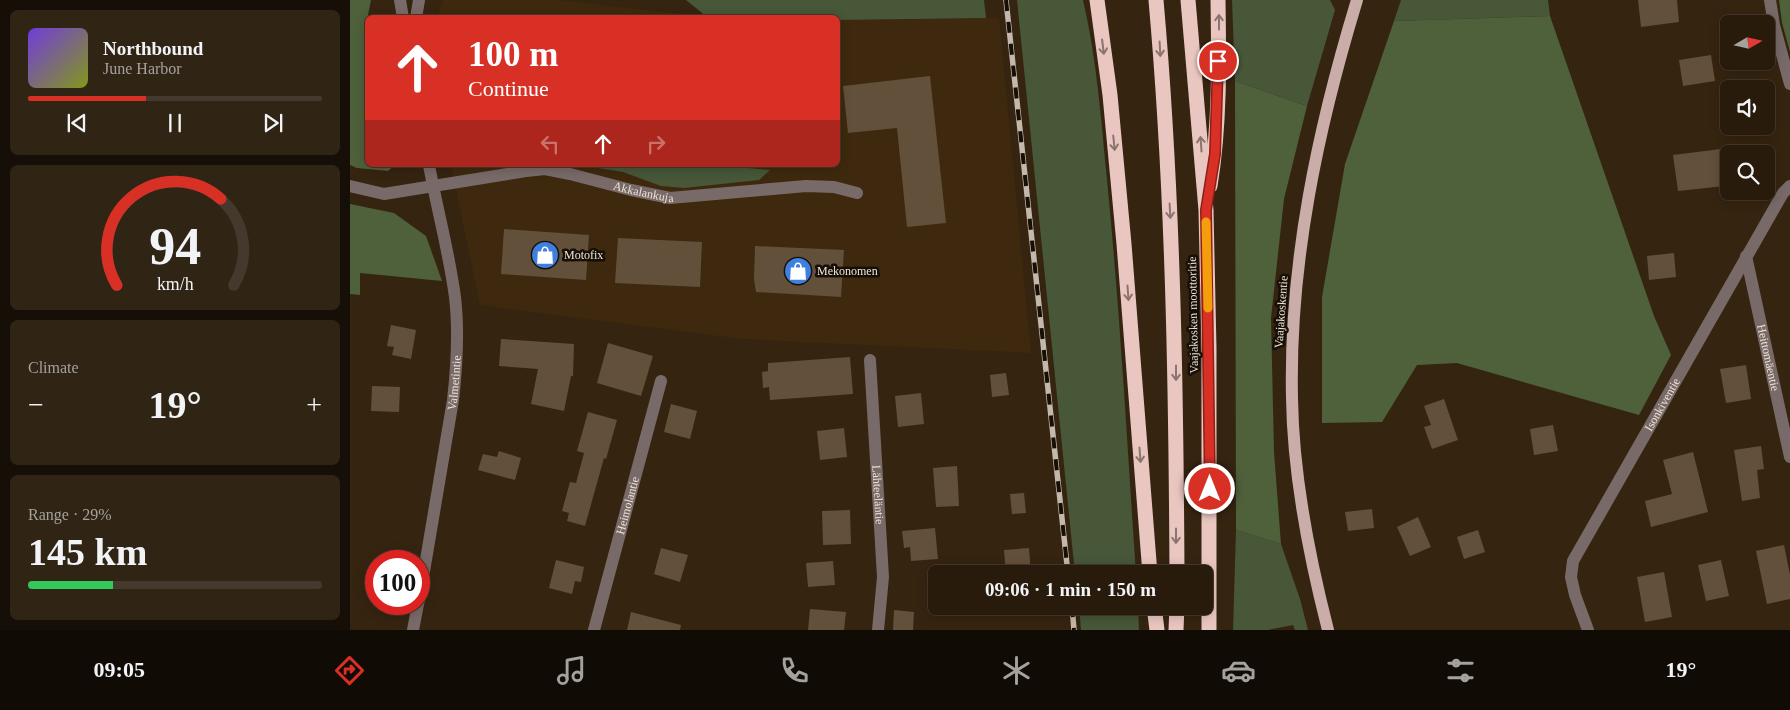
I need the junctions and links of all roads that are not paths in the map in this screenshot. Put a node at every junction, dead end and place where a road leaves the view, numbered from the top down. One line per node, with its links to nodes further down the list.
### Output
1 (400, 0): 9 (street)
2 (419, 0): 10 (street)
3 (1097, 0): 23 (highway, one-way to 23)
4 (1156, 0): 24 (highway, Vaajakosken moottoritie, one-way to 24)
5 (1188, 0): 17 (highway, Vaajakosken moottoritie, one-way to 5)
6 (1218, 0): 17 (highway, one-way to 6)
7 (1357, 0): 34 (main road, Vaajakoskentie)
8 (1770, 0): 11 (street)
9 (402, 15)
10 (416, 15)
11 (1790, 84)
12 (429, 167): 13 (street, Valmetintie)
13 (433, 185): 14 (street, Akkalankuja); 16 (street, Akkalankuja); 22 (street, Valmetintie)
14 (350, 186)
15 (1790, 186): 18 (street, Isonkiventie)
16 (856, 193)
17 (1206, 210): 33 (highway, Vaajakosken moottoritie)
18 (1746, 256): 21 (street, Heittomäentie); 35 (street, Isonkiventie)
19 (870, 360): 30 (street, Lähteeläntie)
20 (661, 381): 29 (street, Heimolantie)
21 (1790, 457)
22 (427, 550)
23 (1149, 565)
24 (1176, 565)
25 (416, 615): 28 (street, Valmetintie)
26 (1155, 615): 31 (highway)
27 (1176, 615): 32 (highway)
28 (413, 630)
29 (594, 630)
30 (878, 630)
31 (1157, 630)
32 (1176, 630)
33 (1209, 630)
34 (1328, 630)
35 (1588, 630)

